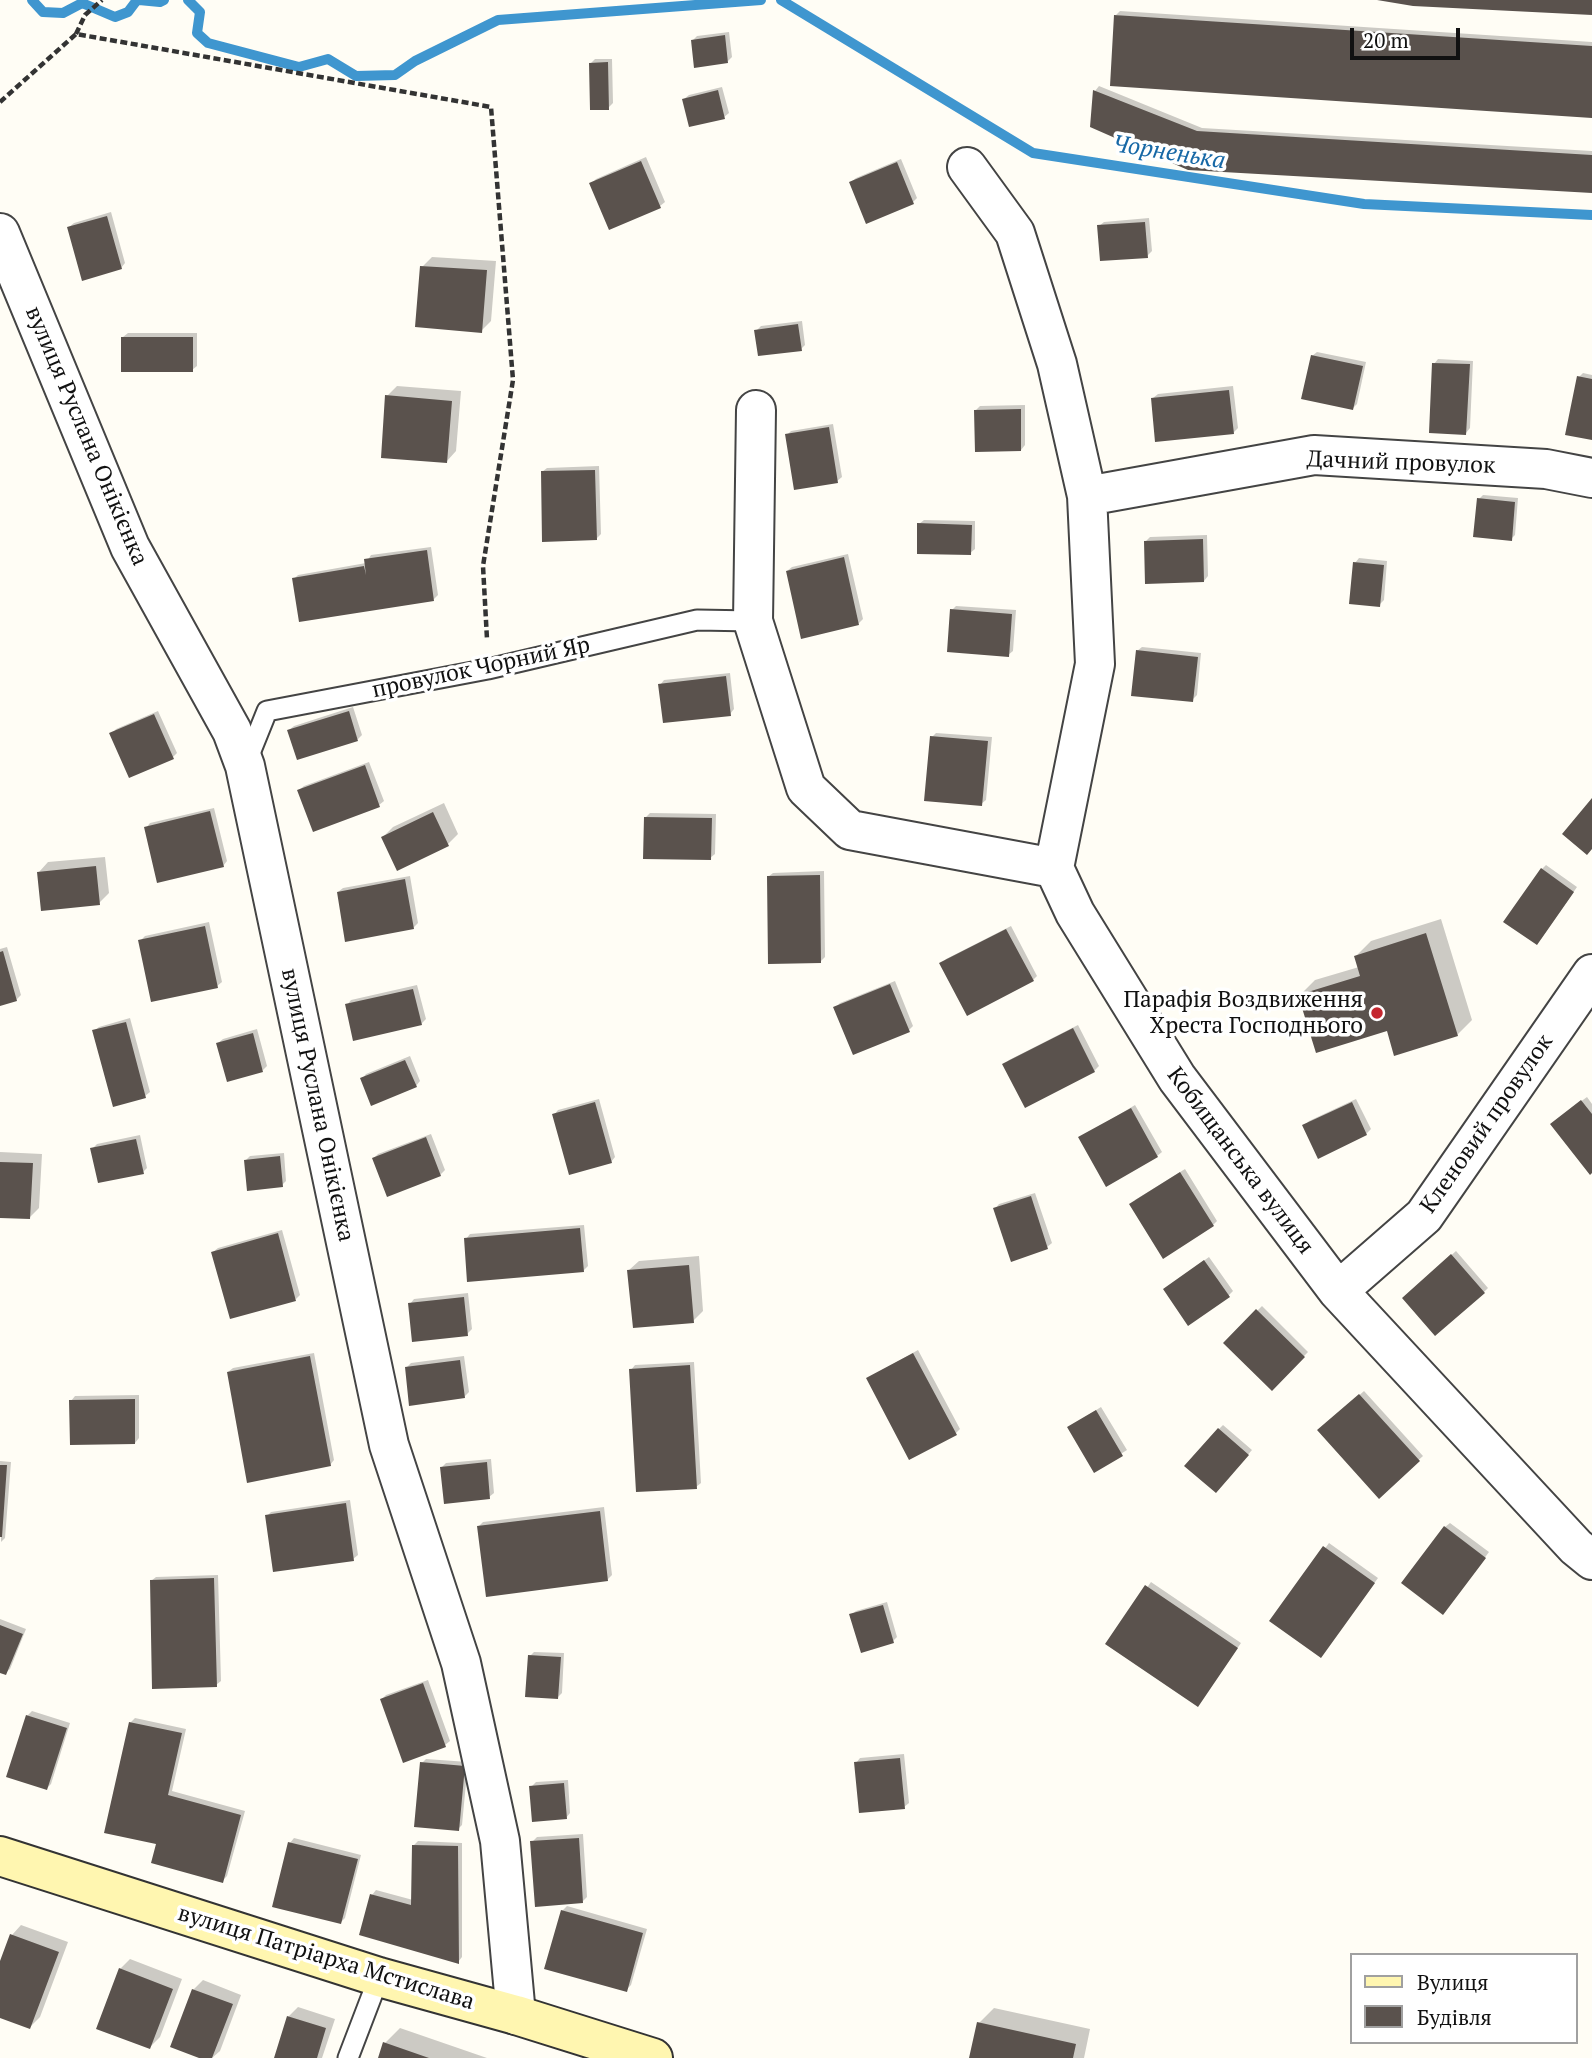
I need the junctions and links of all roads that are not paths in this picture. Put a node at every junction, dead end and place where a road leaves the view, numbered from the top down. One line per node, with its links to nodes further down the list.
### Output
1 (967, 167): 5 (street)
2 (0, 233): 7 (street, вулиця Руслана Онікієнка)
3 (756, 410): 6 (street)
4 (1592, 478): 5 (street, Дачний провулок)
5 (1087, 496): 8 (street)
6 (753, 621): 7 (lane, провулок Чорний Яр); 8 (street)
7 (245, 766): 14 (street, вулиця Руслана Онікієнка)
8 (1054, 868): 10 (street, Кобищанська вулиця)
9 (1592, 974): 10 (street, Кленовий провулок)
10 (1338, 1291): 11 (street, Кобищанська вулиця)
11 (1592, 1560)
12 (0, 1856): 13 (main road, вулиця Патріарха Мстислава)
13 (379, 1977): 14 (main road, вулиця Патріарха Мстислава); 15 (lane)
14 (516, 2015): 16 (main road, вулиця Патріарха Мстислава)
15 (348, 2058)
16 (653, 2058)

